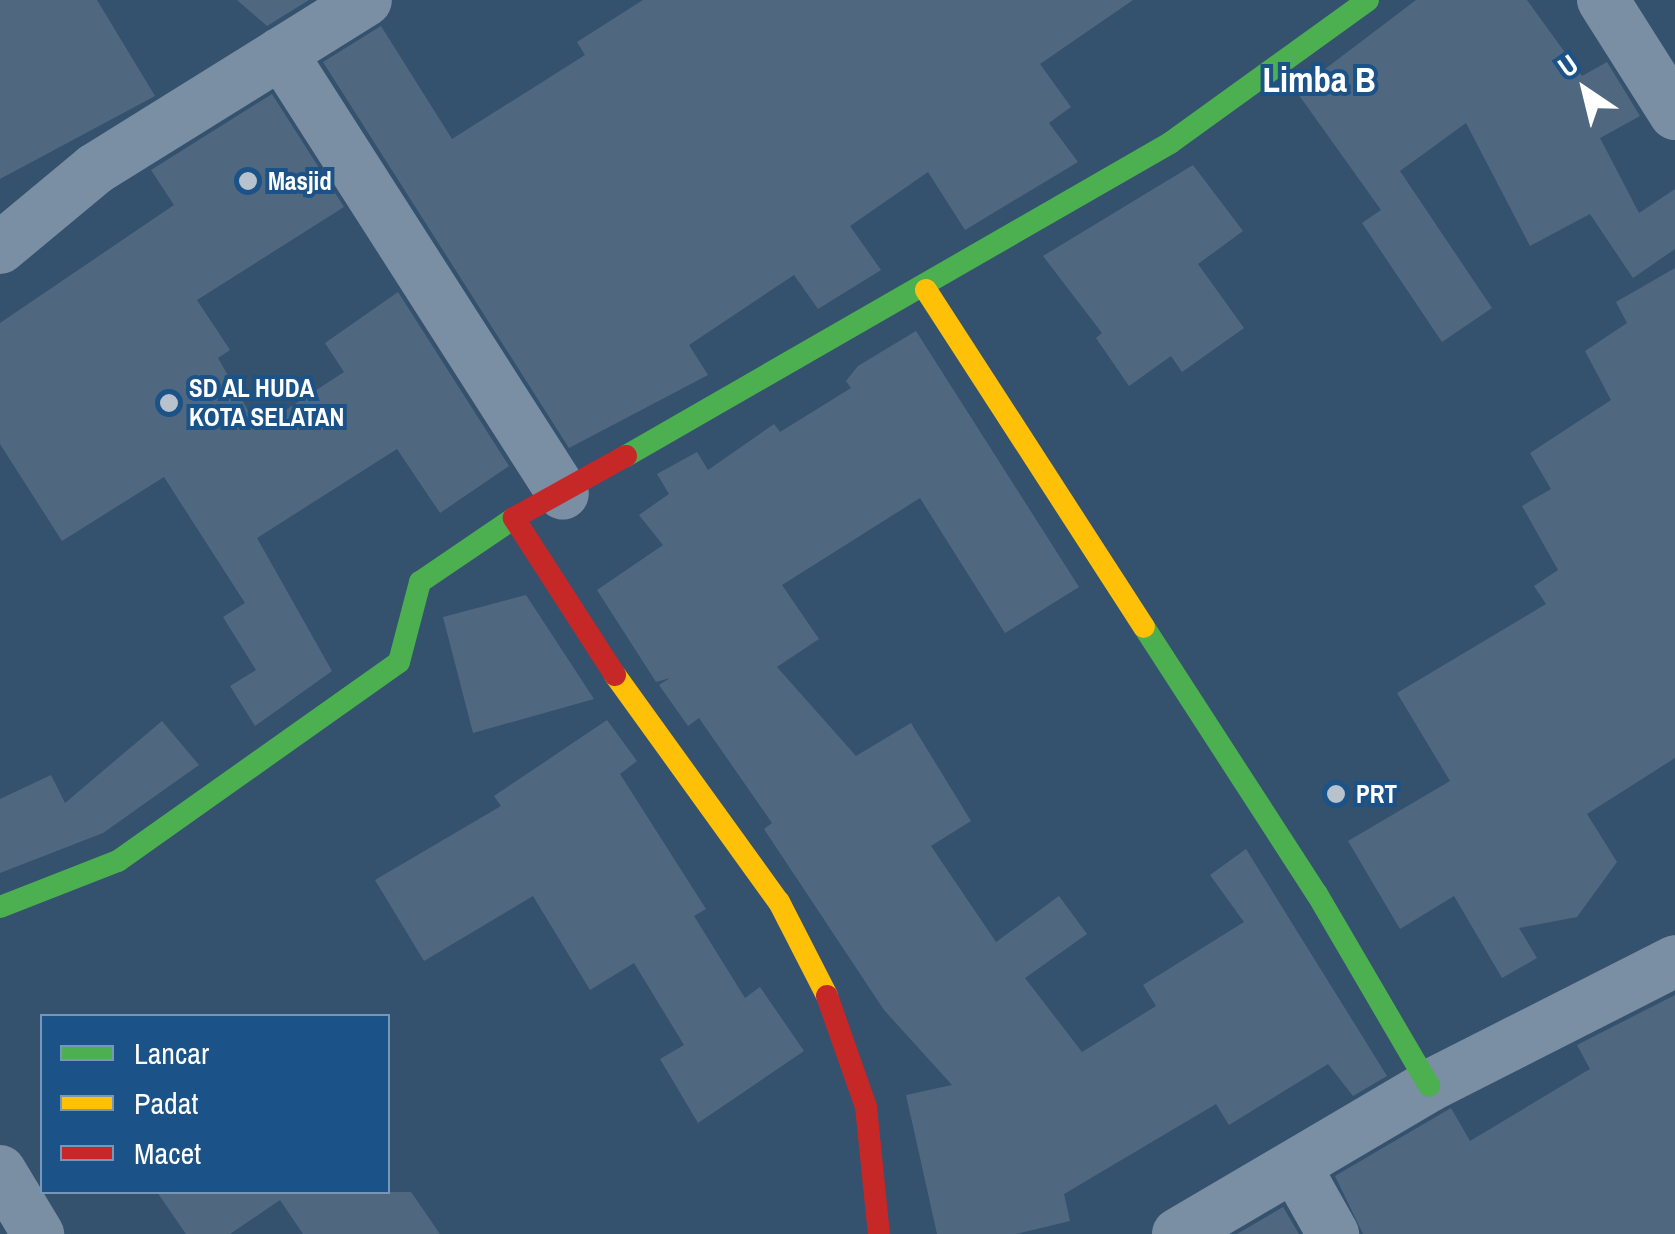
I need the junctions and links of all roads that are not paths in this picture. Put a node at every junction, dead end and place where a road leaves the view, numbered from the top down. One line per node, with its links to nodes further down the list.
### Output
1 (366, 0): 4 (street)
2 (1368, 0): 7 (street)
3 (1604, 0): 5 (street)
4 (281, 53): 6 (street); 8 (street)
5 (1675, 114)
6 (0, 248)
7 (926, 290): 8 (street); 12 (street)
8 (563, 494): 9 (street)
9 (514, 518): 10 (street); 16 (street)
10 (0, 907)
11 (1675, 961): 12 (street)
12 (1430, 1086): 13 (street)
13 (1296, 1168): 17 (street); 18 (street)
14 (0, 1170): 15 (street)
15 (38, 1234)
16 (878, 1234)
17 (1178, 1234)
18 (1333, 1234)

